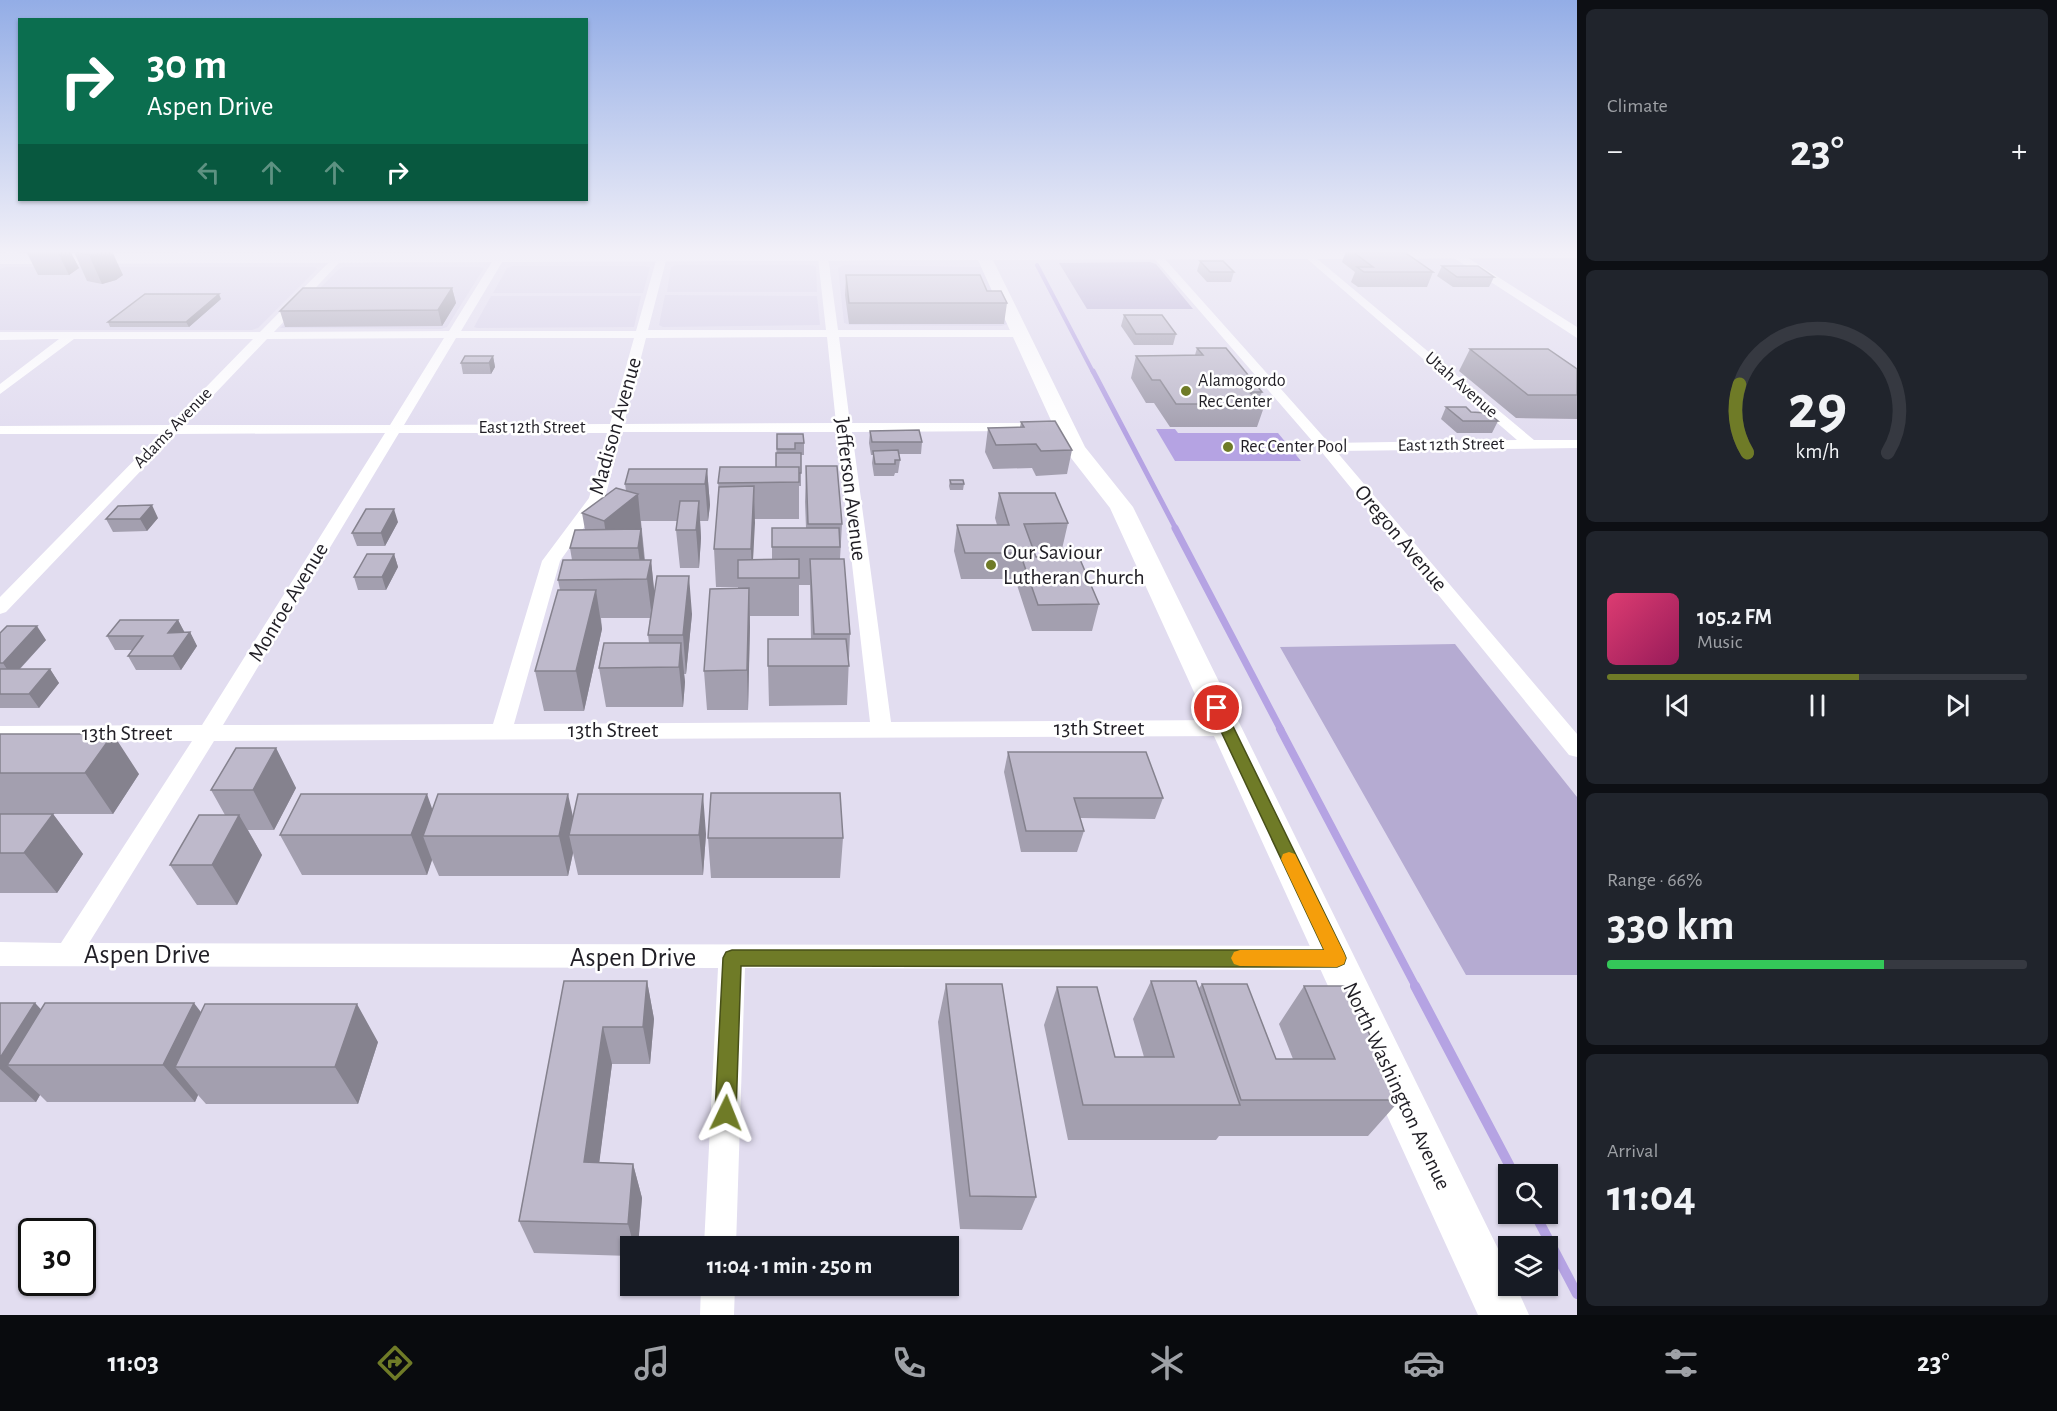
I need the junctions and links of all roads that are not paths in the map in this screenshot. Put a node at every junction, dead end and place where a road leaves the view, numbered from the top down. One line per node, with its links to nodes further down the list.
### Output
1 (286, 310): 14 (street, Adams Avenue)
2 (467, 310): 12 (street, Monroe Avenue)
3 (648, 310): 10 (street, Madison Avenue)
4 (828, 310): 9 (street, Jefferson Avenue)
5 (1009, 310): 11 (main road, North Washington Avenue)
6 (1205, 310): 26 (street, Oregon Avenue)
7 (1374, 310): 24 (street, Utah Avenue)
8 (1541, 310): 13 (street)
9 (830, 332): 10 (street); 11 (street); 18 (street, Jefferson Avenue)
10 (642, 333): 12 (street); 19 (street, Madison Avenue)
11 (1020, 333): 20 (main road, North Washington Avenue)
12 (452, 334): 14 (street); 21 (street, Monroe Avenue)
13 (1577, 334)
14 (261, 335): 16 (street); 23 (street, Adams Avenue)
15 (0, 336): 16 (street)
16 (71, 336): 17 (street)
17 (0, 390)
18 (843, 426): 19 (street, East 12th Street); 20 (street, East 12th Street); 29 (street, Jefferson Avenue)
19 (618, 427): 21 (street, East 12th Street); 30 (street, Madison Avenue)
20 (1064, 427): 28 (main road, North Washington Avenue)
21 (395, 429): 23 (street, East 12th Street); 31 (street, Monroe Avenue)
22 (0, 430): 23 (street, East 12th Street)
23 (172, 430): 27 (street, Adams Avenue)
24 (1530, 444): 25 (street, East 12th Street); 26 (street, East 12th Street)
25 (1577, 444)
26 (1324, 447): 33 (street, Oregon Avenue)
27 (0, 608)
28 (1227, 728): 29 (street, 13th Street); 37 (main road, North Washington Avenue)
29 (881, 729): 30 (street, 13th Street)
30 (501, 731): 31 (street, 13th Street)
31 (208, 733): 32 (street, 13th Street); 35 (street, Monroe Avenue)
32 (0, 734)
33 (1577, 749)
34 (0, 954): 35 (street, Aspen Drive)
35 (68, 954): 36 (street, Aspen Drive)
36 (732, 958): 37 (street, Aspen Drive); 38 (street)
37 (1337, 958): 41 (main road, North Washington Avenue)
38 (720, 1236)
39 (718, 1296): 40 (street)
40 (717, 1315)
41 (1504, 1315)

